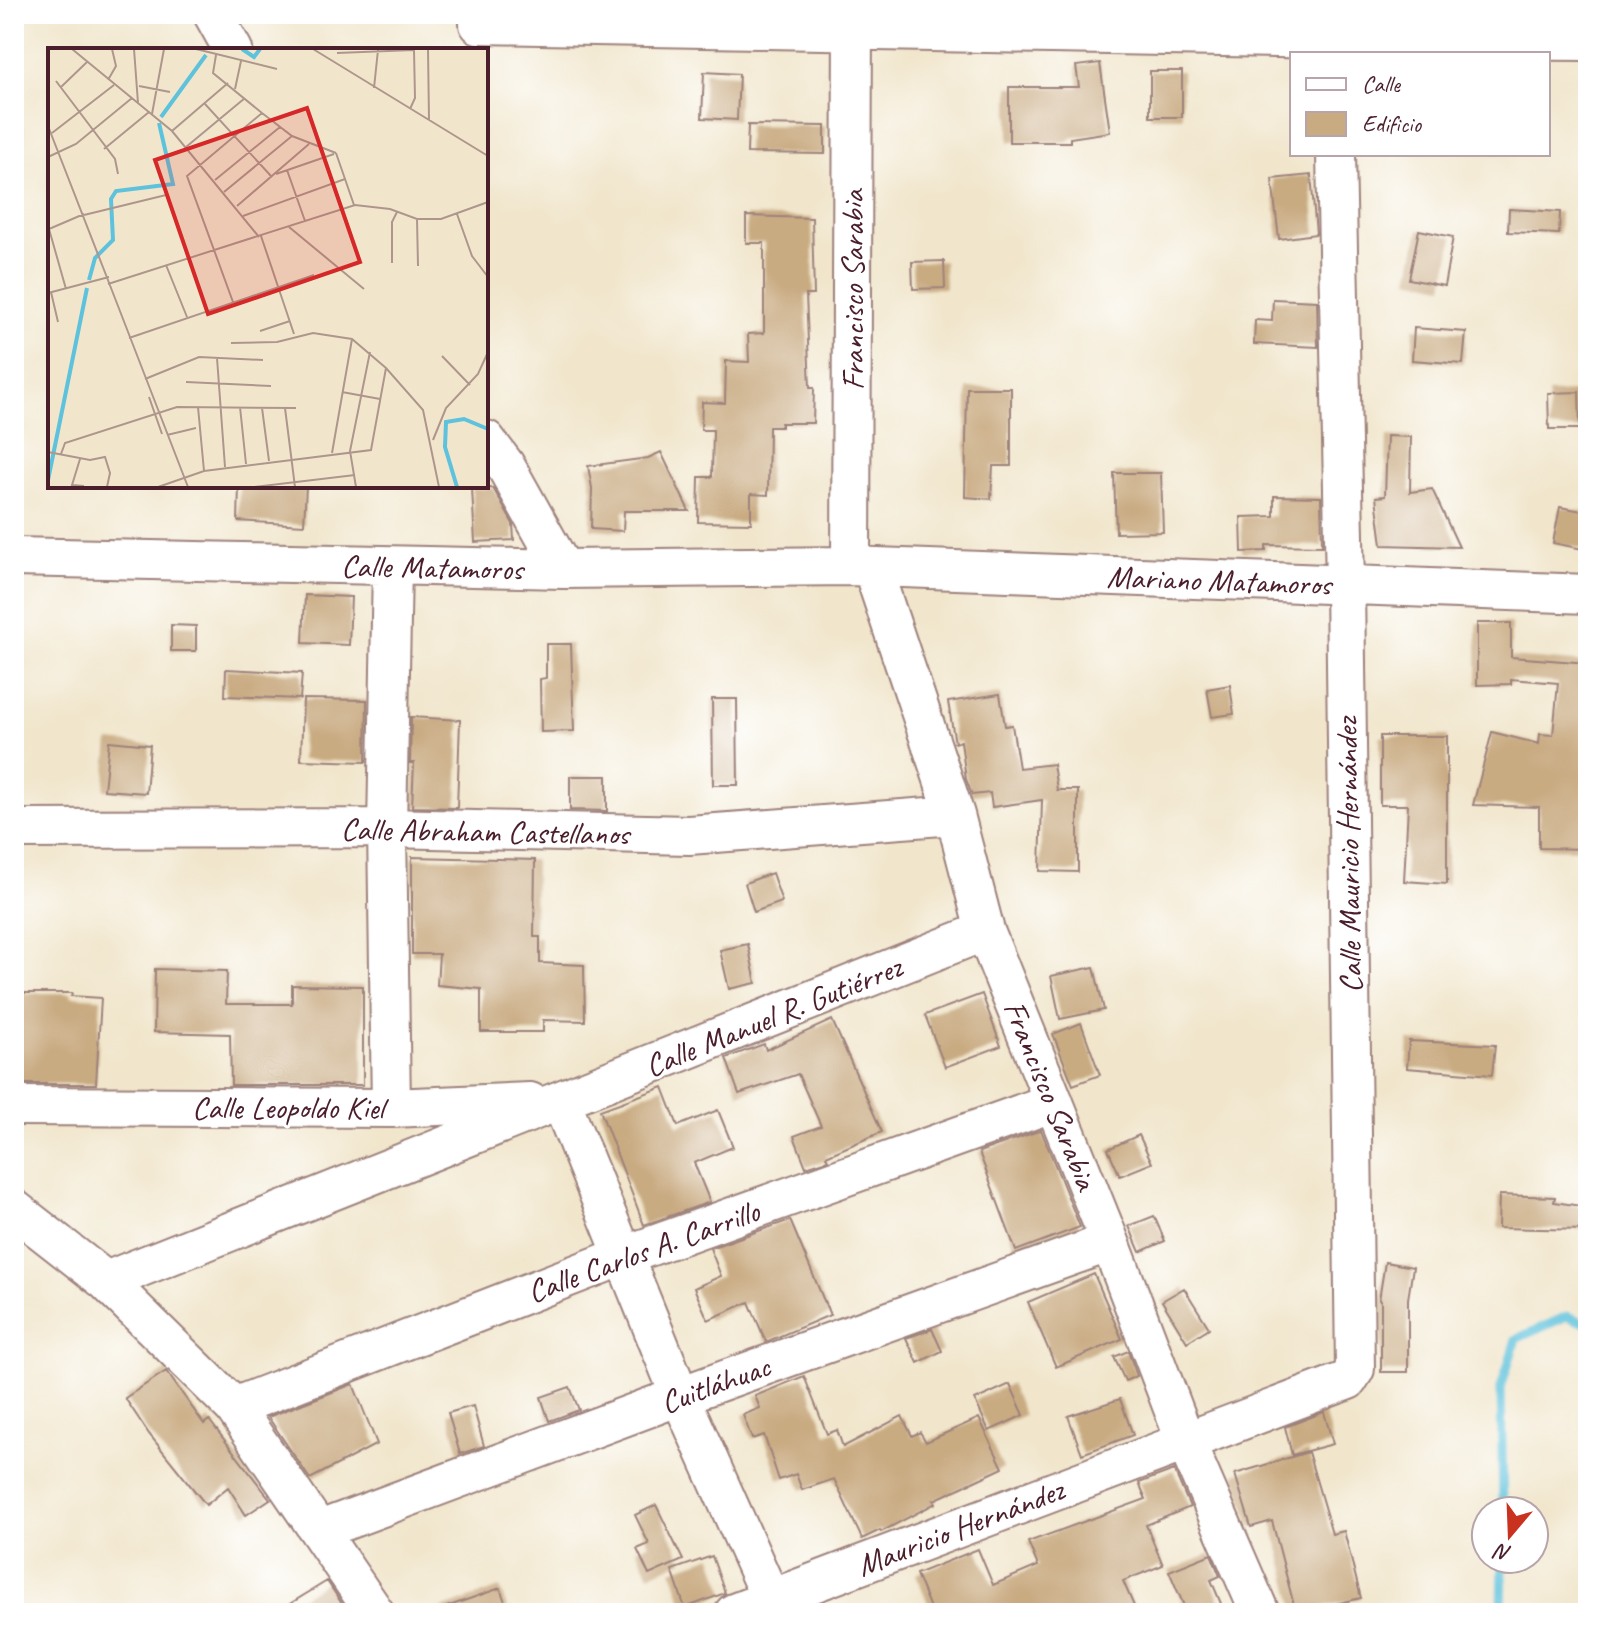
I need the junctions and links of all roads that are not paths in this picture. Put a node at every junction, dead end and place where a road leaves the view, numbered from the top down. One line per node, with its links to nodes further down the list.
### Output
1 (213, 14): 6 (street)
2 (853, 22): 3 (street); 5 (street); 11 (street, Francisco Sarabia)
3 (479, 24)
4 (1588, 41): 5 (street)
5 (1334, 46)
6 (232, 48)
7 (1336, 156): 13 (street, Calle Mauricio Hernández)
8 (488, 443): 12 (street)
9 (14, 557): 10 (street, Calle Matamoros)
10 (392, 566): 12 (street, Calle Matamoros); 16 (street)
11 (861, 567): 12 (street, Calle Matamoros); 13 (street, Mariano Matamoros); 15 (street, Francisco Sarabia)
12 (563, 569)
13 (1345, 585): 14 (street, Mariano Matamoros); 29 (street, Calle Mauricio Hernández)
14 (1588, 594)
15 (955, 815): 16 (street, Calle Abraham Castellanos); 18 (street, Francisco Sarabia)
16 (387, 828): 17 (street, Calle Abraham Castellanos); 22 (street)
17 (14, 829)
18 (985, 931): 19 (street, Calle Manuel R. Gutiérrez); 20 (street, Francisco Sarabia)
19 (561, 1101): 22 (street, Calle Leopoldo Kiel); 25 (street); 26 (street, Calle Manuel R. Gutiérrez)
20 (1054, 1102): 24 (street, Francisco Sarabia); 25 (street, Calle Carlos A. Carrillo)
21 (14, 1106): 22 (street, Calle Leopoldo Kiel)
22 (391, 1108)
23 (14, 1209): 26 (street)
24 (1110, 1242): 27 (street, Cuitláhuac); 29 (street, Francisco Sarabia)
25 (623, 1256): 27 (street); 28 (street, Calle Carlos A. Carrillo)
26 (106, 1281): 28 (street)
27 (680, 1396): 30 (street, Cuitláhuac); 31 (street)
28 (234, 1407): 30 (street)
29 (1185, 1440): 31 (street, Mauricio Hernández); 34 (street, Francisco Sarabia)
30 (320, 1530): 32 (street)
31 (773, 1606): 33 (street, Mauricio Hernández)
32 (375, 1613)
33 (734, 1613)
34 (1260, 1613)

